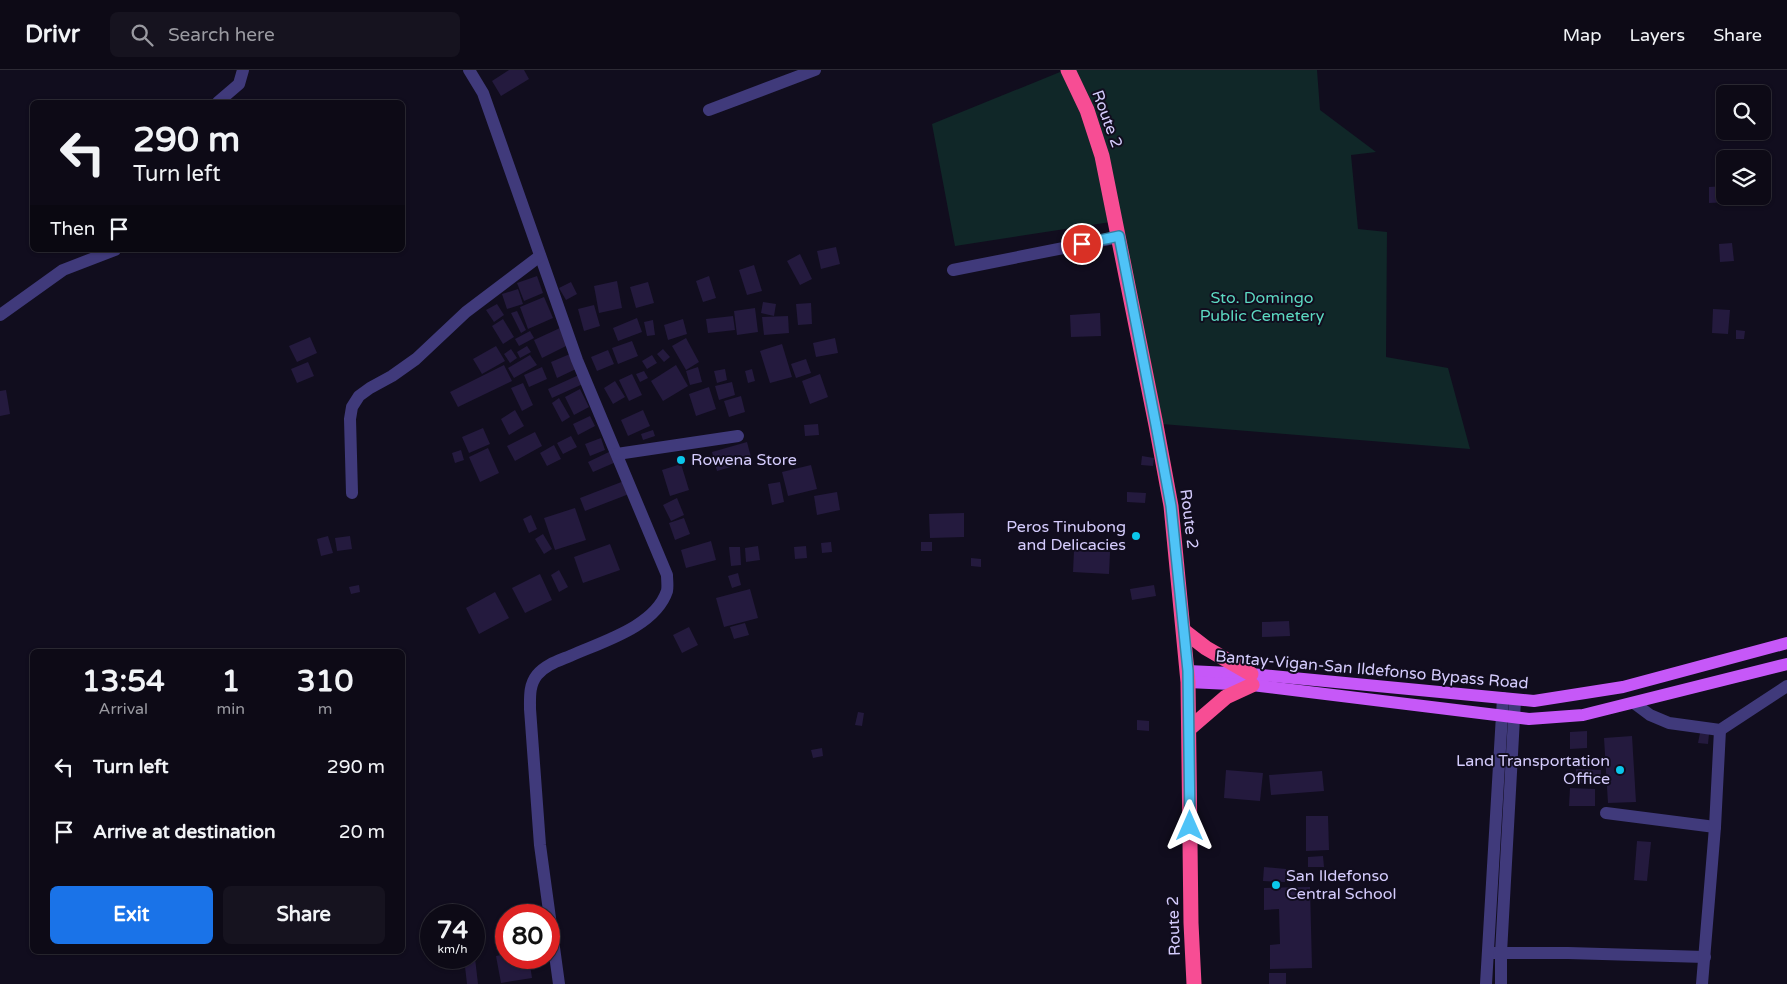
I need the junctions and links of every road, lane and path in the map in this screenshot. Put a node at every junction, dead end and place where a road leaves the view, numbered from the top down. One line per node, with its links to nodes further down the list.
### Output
1 (244, 70): 5 (street)
2 (468, 70): 9 (street)
3 (815, 70): 6 (street)
4 (1068, 70): 7 (highway, Route 2)
5 (220, 100)
6 (709, 110)
7 (1119, 236): 10 (street); 15 (highway, Route 2)
8 (110, 252): 11 (street)
9 (540, 256): 13 (street); 14 (street)
10 (953, 270)
11 (0, 315)
12 (738, 436): 13 (street)
13 (617, 454): 32 (street)
14 (352, 494)
15 (1184, 631): 18 (highway, Route 2); 19 (highway)
16 (1787, 643): 21 (main road, Bantay-Vigan-San Ildefonso Bypass Road)
17 (1787, 664): 22 (main road, Bantay-Vigan-San Ildefonso Bypass Road)
18 (1188, 676): 19 (main road, Bantay-Vigan-San Ildefonso Bypass Road); 24 (highway, Route 2)
19 (1251, 679): 21 (main road, Bantay-Vigan-San Ildefonso Bypass Road); 23 (main road, Bantay-Vigan-San Ildefonso Bypass Road); 24 (highway)
20 (1787, 686): 25 (street)
21 (1509, 699): 23 (street)
22 (1634, 703): 23 (main road, Bantay-Vigan-San Ildefonso Bypass Road); 25 (street)
23 (1508, 717): 28 (street)
24 (1190, 728): 33 (highway, Route 2)
25 (1720, 730): 27 (street)
26 (1606, 813): 27 (street)
27 (1715, 827): 31 (street)
28 (1501, 832): 29 (street); 30 (street)
29 (1488, 953): 30 (street); 34 (street)
30 (1501, 953): 31 (street); 35 (street)
31 (1705, 957): 36 (street)
32 (560, 984)
33 (1194, 984)
34 (1486, 984)
35 (1500, 984)
36 (1702, 984)

